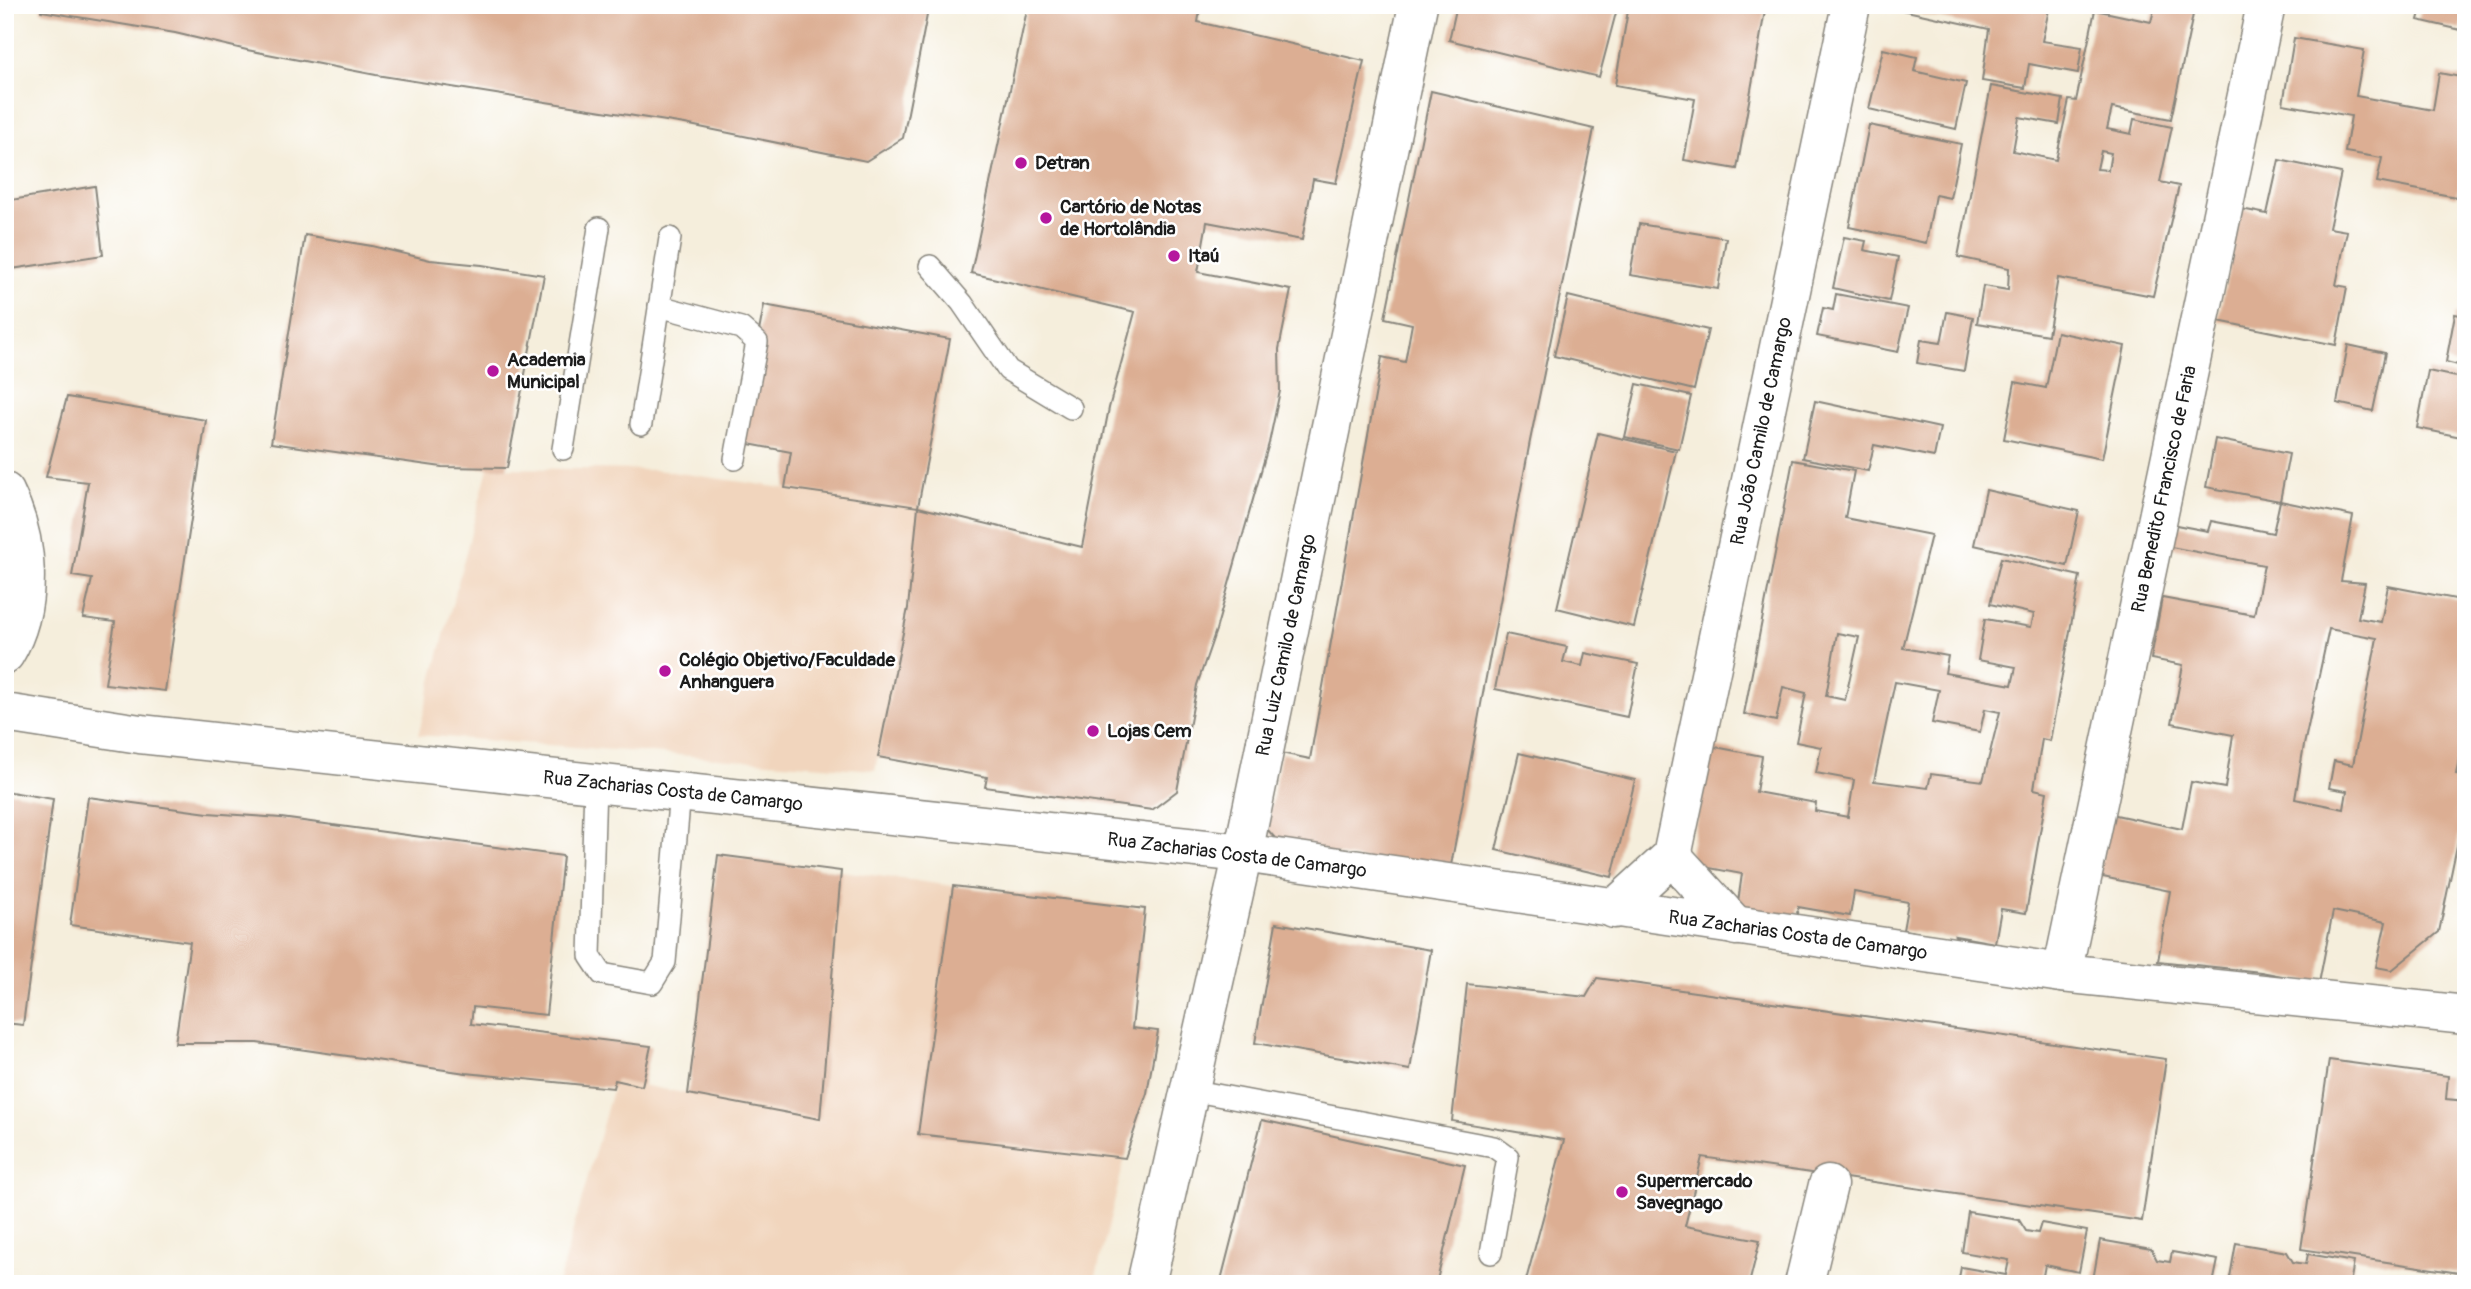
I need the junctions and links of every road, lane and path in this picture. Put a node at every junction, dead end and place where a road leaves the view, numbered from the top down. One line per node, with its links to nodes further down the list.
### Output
1 (1418, 5): 17 (main road, Rua Luiz Camilo de Camargo)
2 (1851, 5): 18 (main road, Rua João Camilo de Camargo)
3 (2266, 5): 21 (main road, Rua Benedito Francisco de Faria)
4 (599, 228): 10 (lane)
5 (670, 238): 7 (lane)
6 (930, 266): 8 (lane)
7 (659, 306): 9 (lane); 11 (lane)
8 (1071, 408)
9 (640, 424)
10 (563, 449)
11 (735, 459)
12 (5, 492): 13 (main road)
13 (5, 654)
14 (5, 713): 15 (main road, Rua Zacharias Costa de Camargo)
15 (595, 783): 16 (main road, Rua Zacharias Costa de Camargo); 16 (lane)
16 (680, 792): 17 (main road, Rua Zacharias Costa de Camargo)
17 (1243, 853): 19 (main road, Rua Zacharias Costa de Camargo); 23 (main road, Rua Luiz Camilo de Camargo)
18 (1672, 856): 19 (main road); 20 (main road)
19 (1614, 909): 20 (main road, Rua Zacharias Costa de Camargo)
20 (1736, 926): 21 (main road, Rua Zacharias Costa de Camargo)
21 (2063, 974): 22 (main road, Rua Zacharias Costa de Camargo)
22 (2466, 1015)
23 (1190, 1090): 25 (lane); 26 (main road, Rua Luiz Camilo de Camargo)
24 (1828, 1185): 27 (main road)
25 (1491, 1253)
26 (1146, 1284)
27 (1804, 1284)

